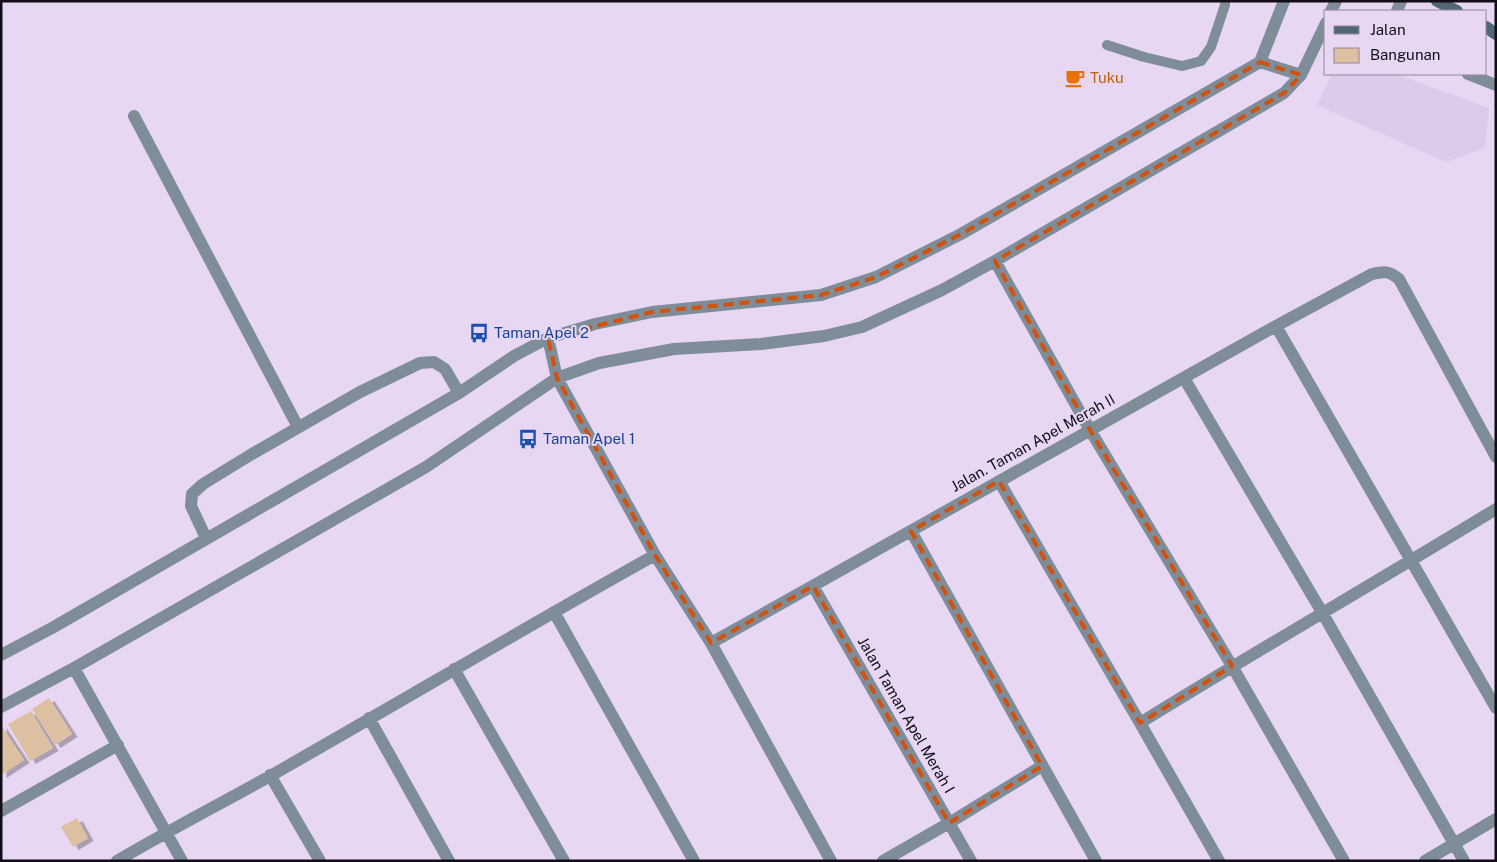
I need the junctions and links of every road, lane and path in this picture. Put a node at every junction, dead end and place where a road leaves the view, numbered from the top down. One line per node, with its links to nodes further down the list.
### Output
1 (1225, 1): 6 (lane)
2 (1284, 1): 7 (street)
3 (1437, 1): 4 (main road)
4 (1455, 10)
5 (1324, 27): 8 (street)
6 (1106, 45)
7 (1260, 62): 8 (street); 14 (street)
8 (1301, 75): 12 (street)
9 (1471, 75): 10 (street)
10 (1496, 85)
11 (134, 116): 18 (street)
12 (995, 261): 15 (street); 19 (street)
13 (1276, 326): 16 (street, Jalan. Taman Apel Merah II); 20 (street, Jalan. Taman Apel Merah II); 26 (street)
14 (548, 338): 15 (street); 17 (street)
15 (557, 378): 25 (street); 33 (street)
16 (1184, 378): 19 (street, Jalan. Taman Apel Merah II); 29 (street)
17 (459, 393): 18 (street); 24 (street)
18 (298, 427): 24 (street)
19 (1090, 430): 21 (street, Jalan. Taman Apel Merah II); 32 (street)
20 (1496, 457)
21 (999, 481): 23 (street, Jalan. Taman Apel Merah II); 38 (street)
22 (1496, 509): 26 (street)
23 (911, 531): 27 (street, Jalan. Taman Apel Merah II); 40 (street)
24 (206, 538): 31 (street)
25 (655, 555): 28 (street); 30 (street)
26 (1412, 560): 29 (street); 36 (street)
27 (812, 586): 30 (street, Jalan. Taman Apel Merah II); 44 (street, Jalan Taman Apel Merah I)
28 (554, 612): 34 (street); 52 (street)
29 (1323, 614): 32 (street); 46 (street)
30 (711, 643): 53 (street)
31 (1, 655)
32 (1232, 666): 38 (street); 58 (street)
33 (74, 668): 35 (street); 39 (street)
34 (454, 669): 37 (street); 51 (street)
35 (1, 707)
36 (1496, 708)
37 (369, 718): 41 (street); 50 (street)
38 (1140, 723): 57 (street)
39 (118, 744): 42 (street); 45 (street)
40 (1042, 766): 44 (street); 56 (street)
41 (270, 776): 45 (street); 49 (street)
42 (1, 811)
43 (1496, 819): 46 (street)
44 (949, 823): 54 (street); 55 (street, Jalan Taman Apel Merah I)
45 (165, 832): 47 (street); 48 (street)
46 (1454, 843): 59 (street); 60 (street)
47 (117, 861)
48 (182, 861)
49 (320, 861)
50 (449, 861)
51 (564, 861)
52 (694, 861)
53 (831, 861)
54 (883, 861)
55 (971, 861)
56 (1096, 861)
57 (1219, 861)
58 (1344, 861)
59 (1425, 861)
60 (1464, 861)

